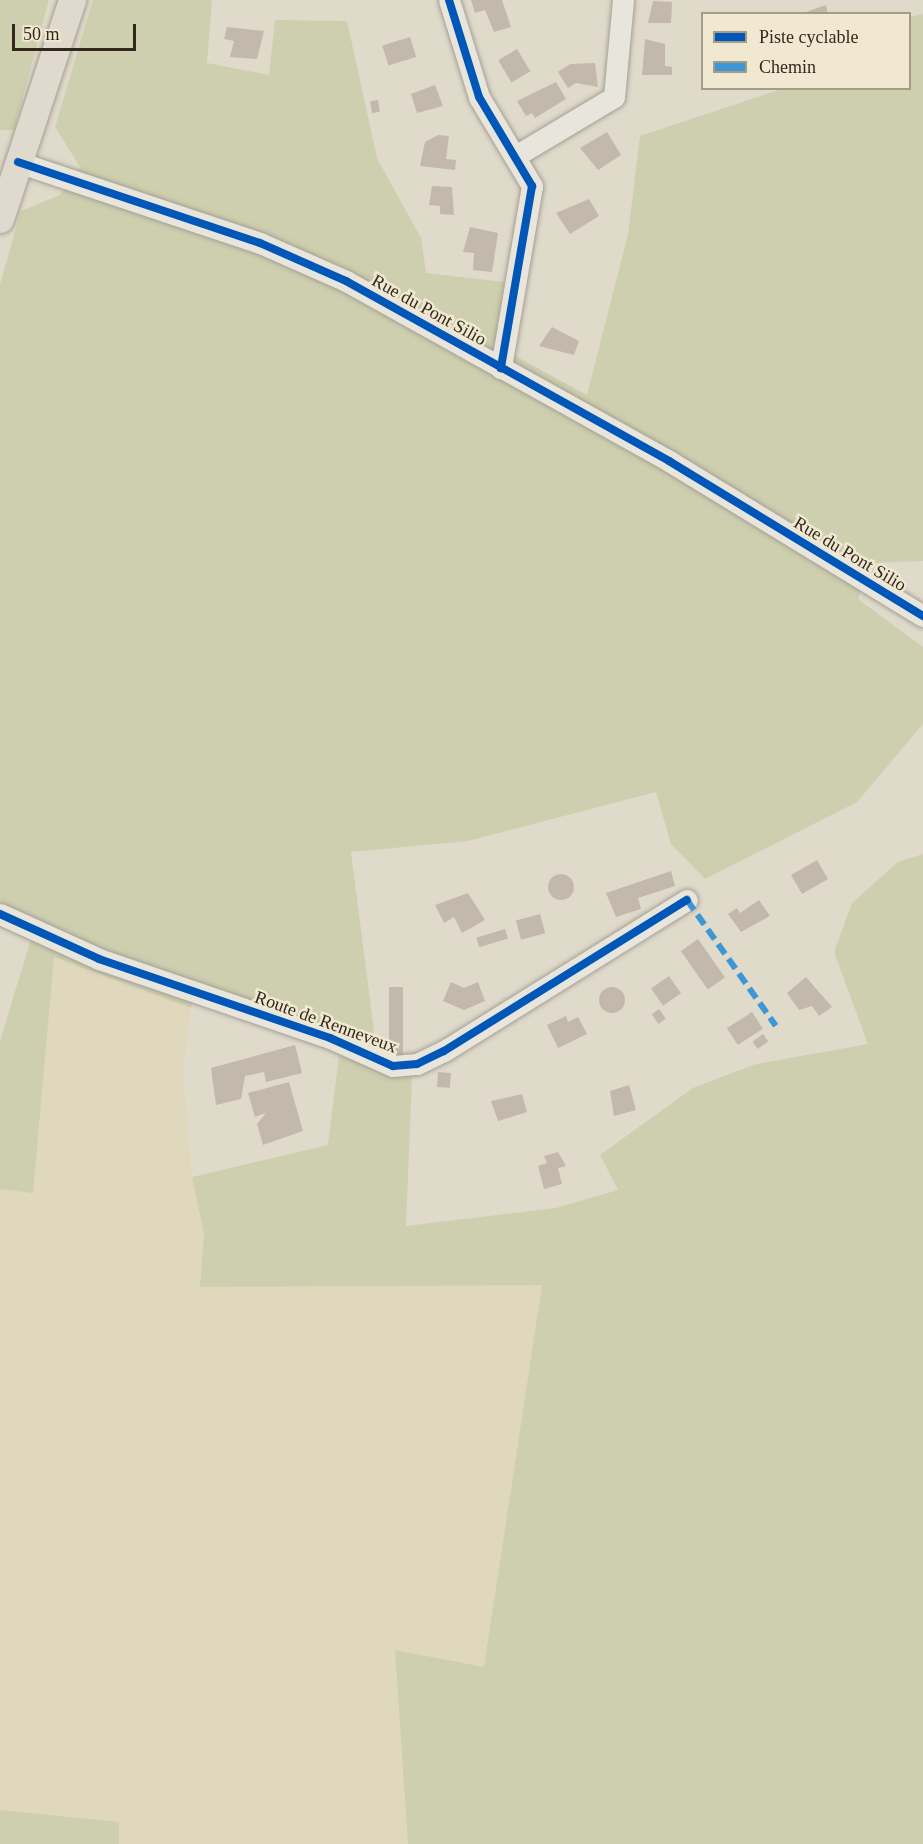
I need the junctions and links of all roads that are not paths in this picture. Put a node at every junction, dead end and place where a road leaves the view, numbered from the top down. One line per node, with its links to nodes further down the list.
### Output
1 (61, 0): 5 (main road)
2 (72, 0): 5 (main road)
3 (449, 0): 6 (street)
4 (623, 0): 6 (street)
5 (39, 96): 7 (main road)
6 (518, 154): 9 (street)
7 (18, 162): 8 (main road); 9 (street, Rue du Pont Silio)
8 (0, 219)
9 (501, 368): 10 (street, Rue du Pont Silio)
10 (923, 616)
11 (687, 900): 12 (street, Route de Renneveux)
12 (0, 914)

